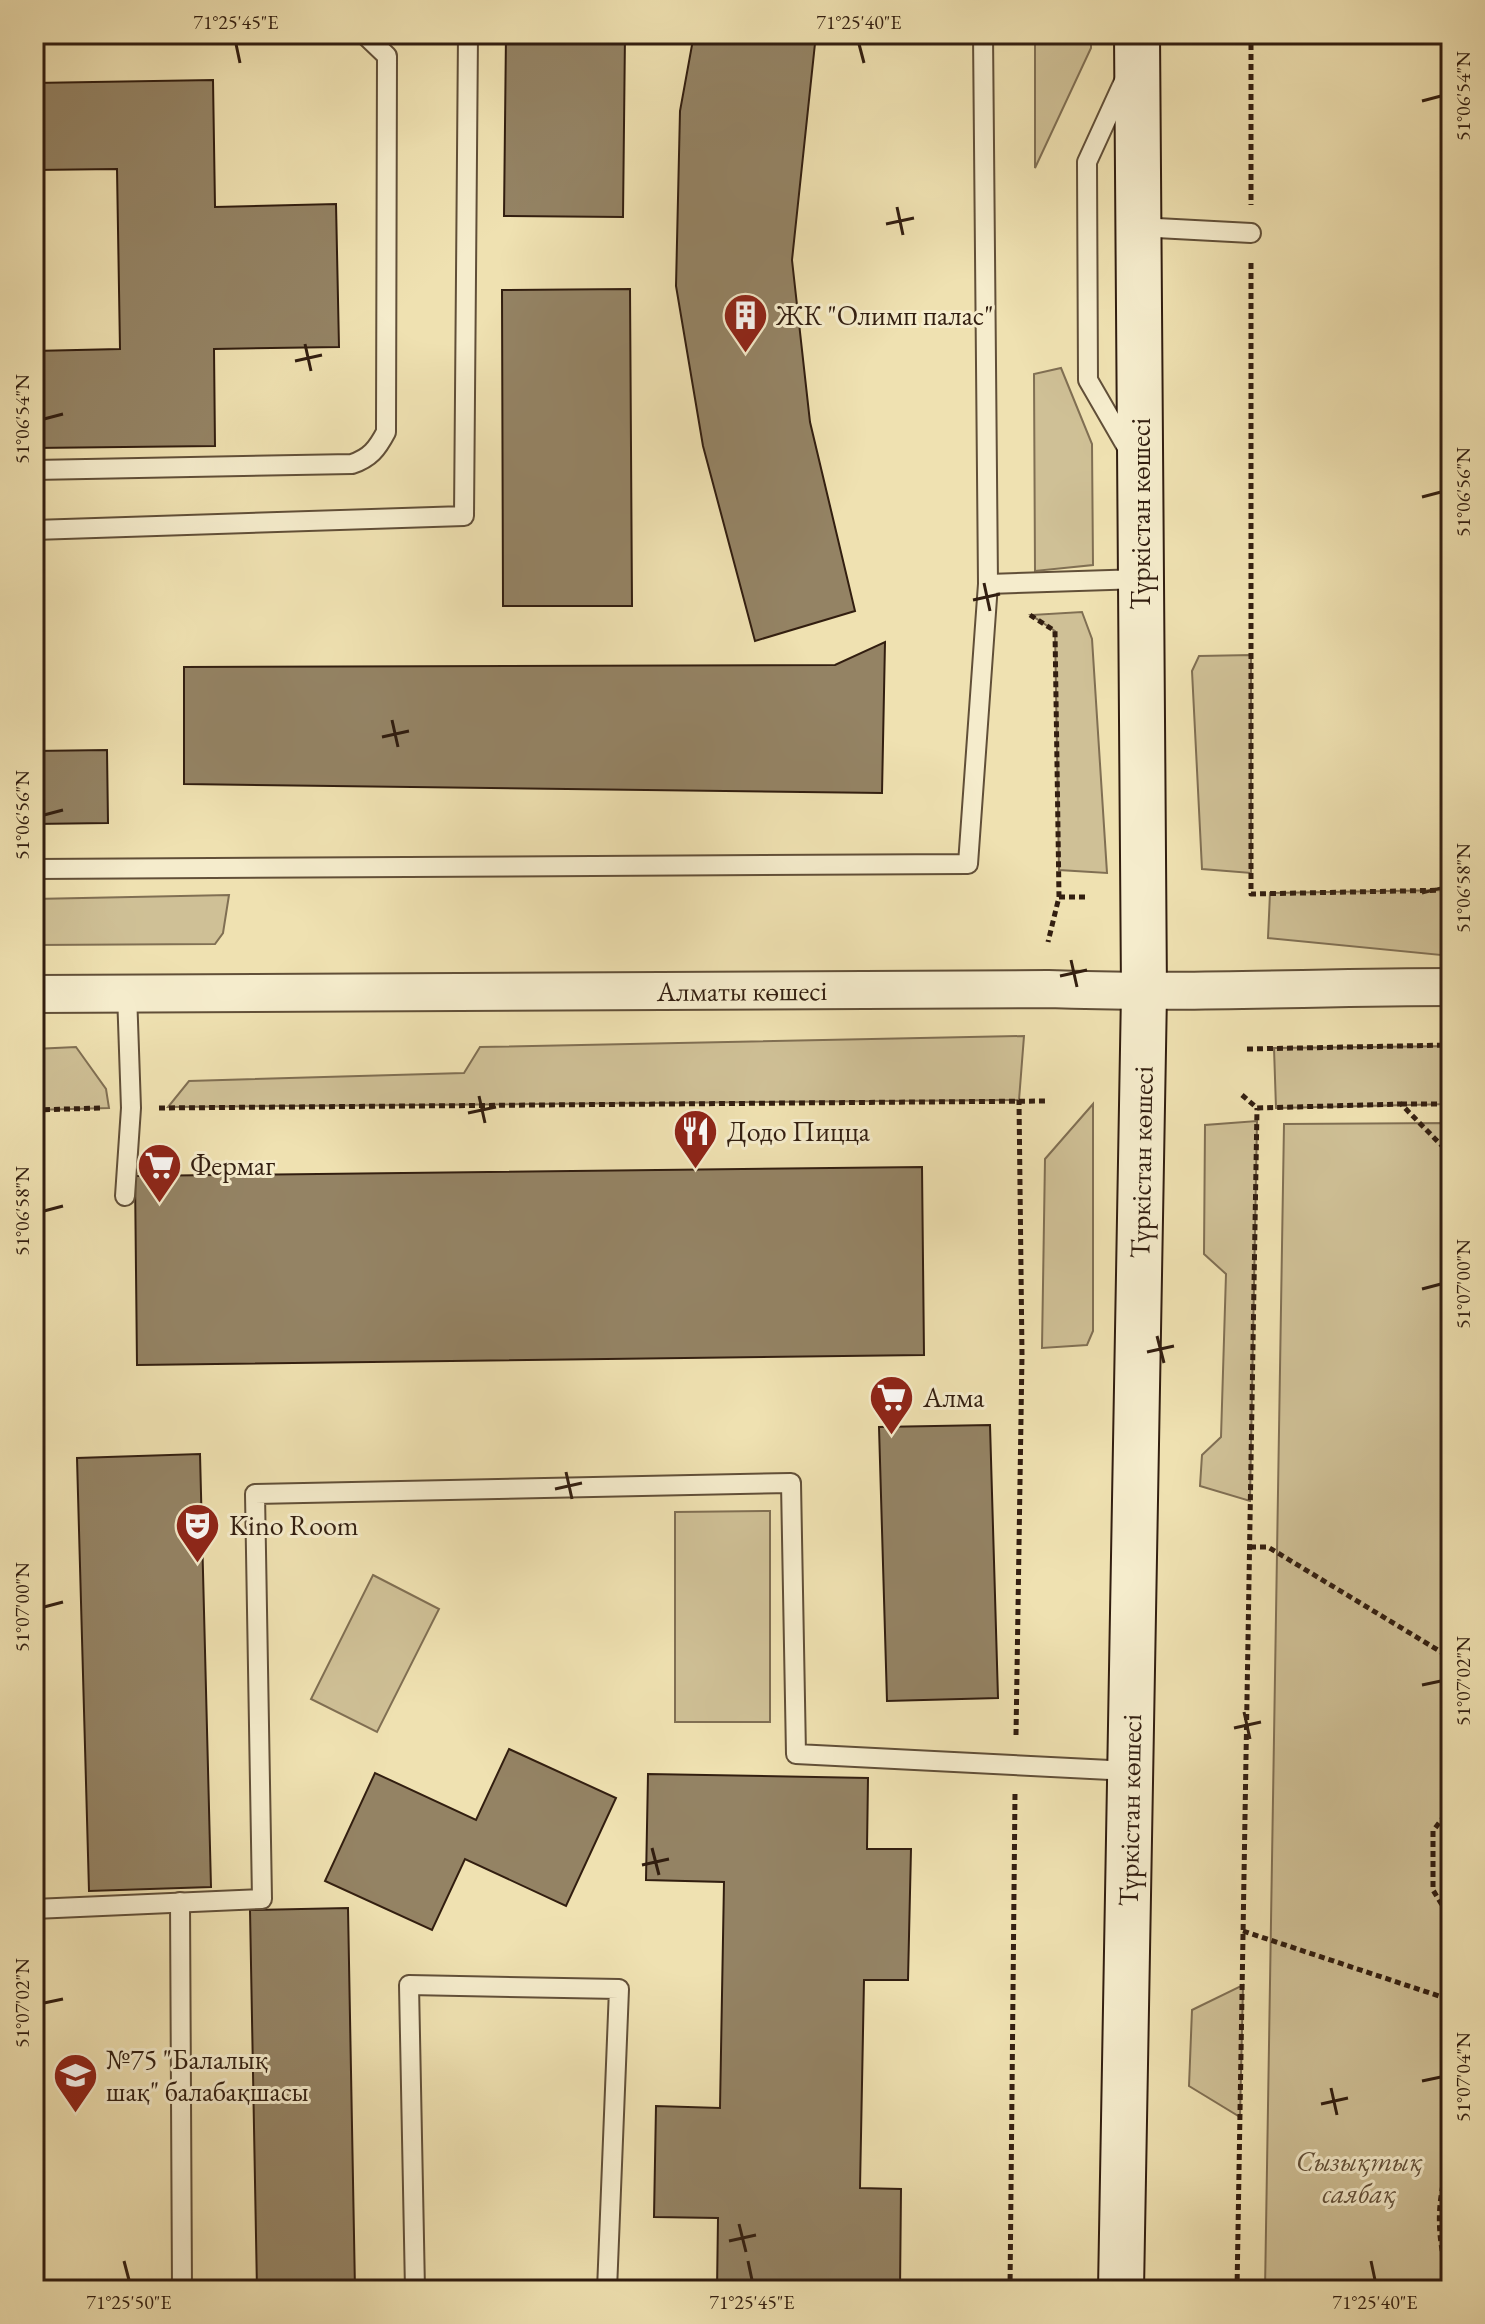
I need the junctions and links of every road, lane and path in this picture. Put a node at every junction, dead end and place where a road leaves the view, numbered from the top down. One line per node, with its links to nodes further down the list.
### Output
1 (364, 34): 9 (lane)
2 (468, 34): 10 (lane)
3 (983, 34): 13 (lane)
4 (1251, 34): 7 (path)
5 (1137, 42): 6 (main road, Түркістан көшесі); 8 (lane)
6 (1138, 227): 7 (lane); 8 (main road, Түркістан көшесі)
7 (1251, 233): 15 (path)
8 (1140, 469): 11 (main road, Түркістан көшесі)
9 (34, 470)
10 (34, 530)
11 (1141, 579): 12 (lane); 21 (main road, Түркістан көшесі)
12 (1014, 583): 13 (lane); 16 (path)
13 (988, 584): 14 (lane)
14 (34, 869)
15 (1451, 890)
16 (1059, 897): 17 (path); 18 (path)
17 (1089, 897)
18 (1048, 942)
19 (1451, 987): 21 (street, Алматы көшесі)
20 (127, 993): 21 (street, Алматы көшесі); 22 (street, Алматы көшесі); 30 (lane)
21 (1144, 993): 38 (main road, Түркістан көшесі)
22 (34, 994)
23 (1451, 1045): 24 (path)
24 (1247, 1049)
25 (1242, 1095): 31 (path)
26 (1019, 1100): 27 (path); 30 (path); 37 (path)
27 (1046, 1101)
28 (1401, 1104): 29 (path); 31 (path); 33 (path)
29 (1451, 1104)
30 (131, 1108): 32 (path); 34 (lane)
31 (1257, 1108): 35 (path)
32 (34, 1110)
33 (1451, 1155)
34 (125, 1196)
35 (1250, 1547): 36 (path); 43 (path)
36 (1451, 1658)
37 (1016, 1768): 38 (lane); 40 (lane); 49 (path)
38 (1130, 1771): 50 (main road, Түркістан көшесі)
39 (1451, 1807): 42 (path)
40 (180, 1902): 41 (lane); 46 (lane)
41 (34, 1909)
42 (1451, 1920)
43 (1243, 1931): 44 (path); 51 (path)
44 (1451, 2000)
45 (1451, 2155): 53 (path)
46 (182, 2290)
47 (415, 2290): 48 (lane)
48 (607, 2290)
49 (1010, 2290)
50 (1121, 2290)
51 (1237, 2290): 52 (path)
52 (1262, 2290)
53 (1451, 2290)

